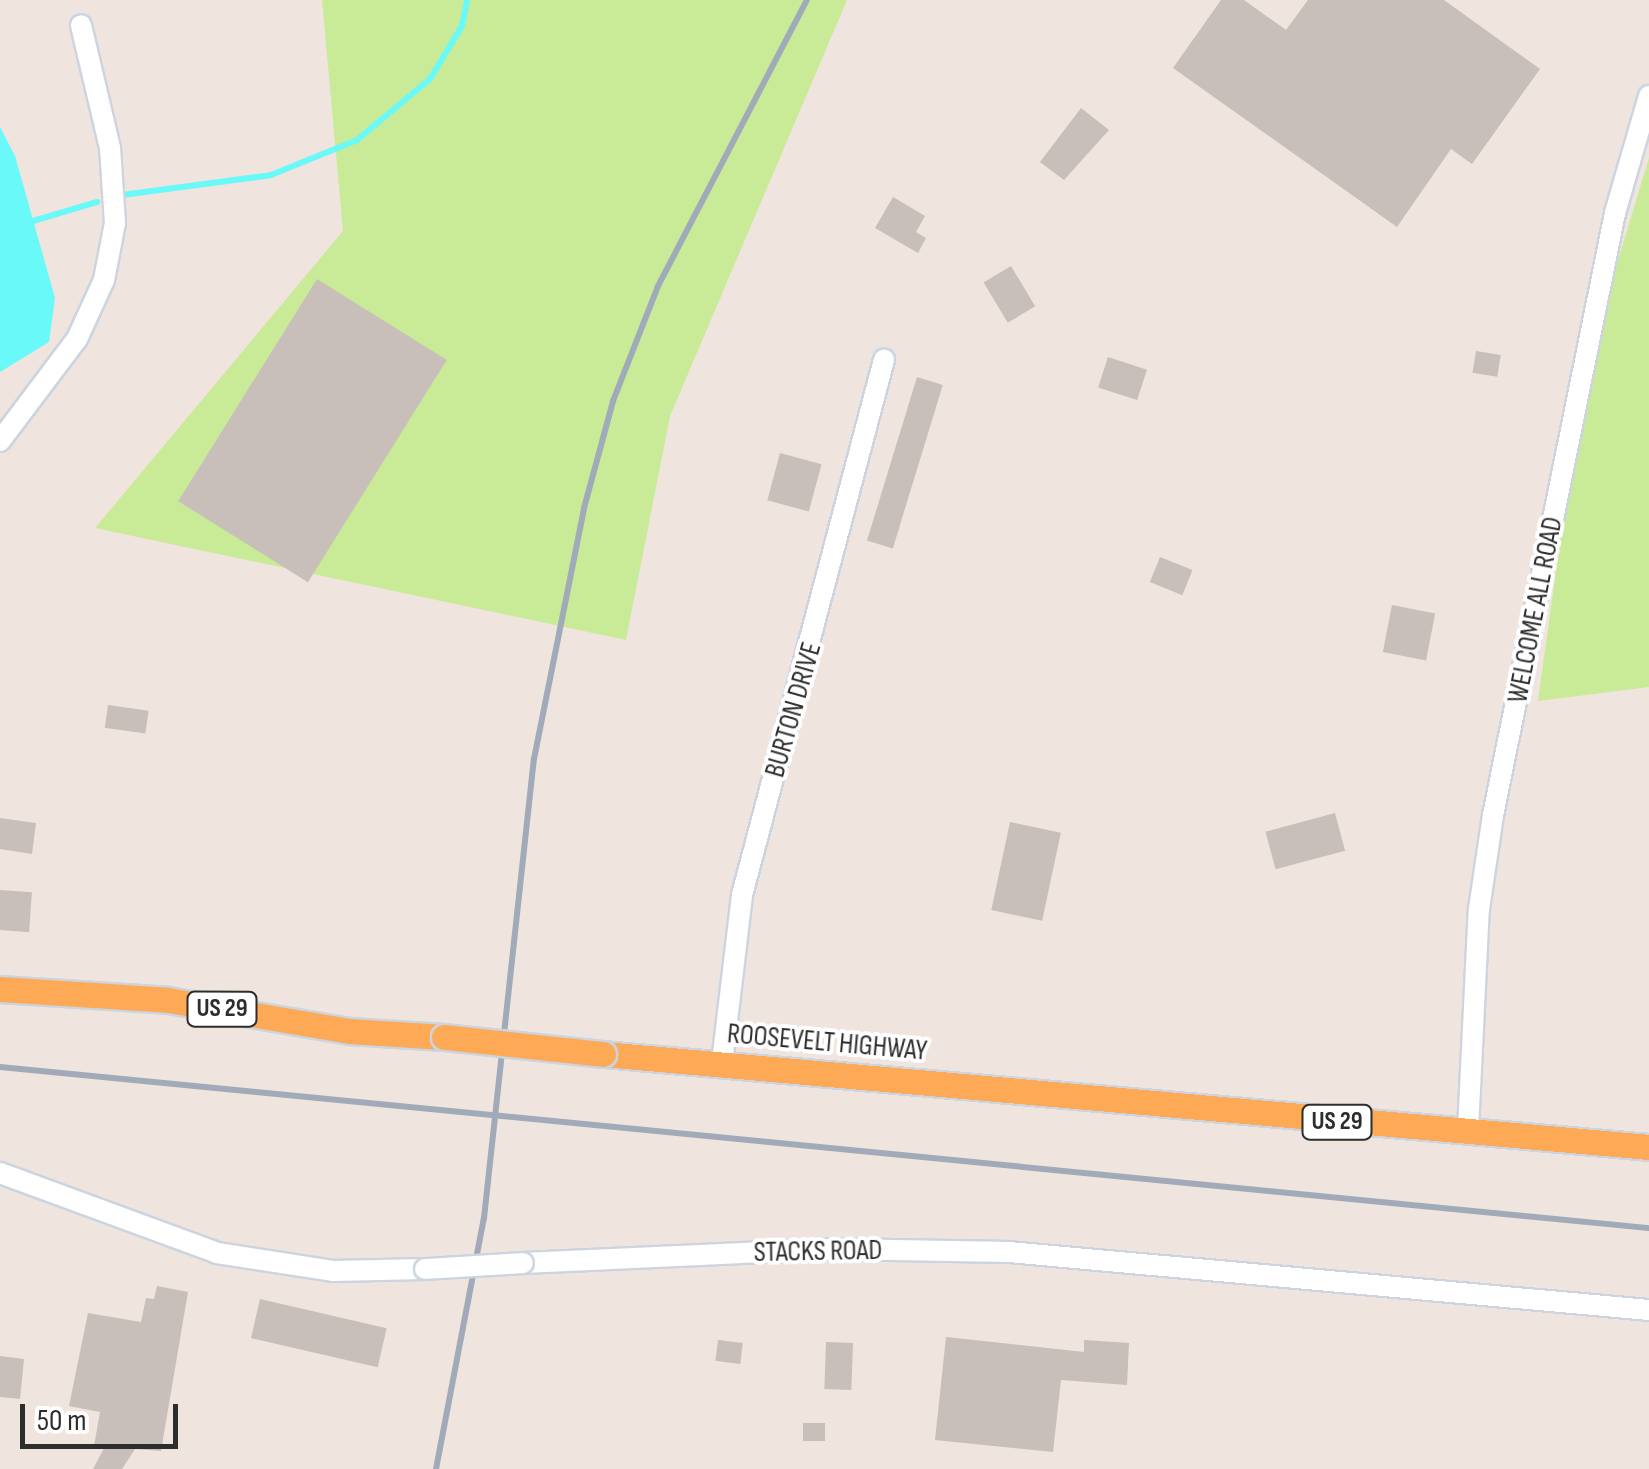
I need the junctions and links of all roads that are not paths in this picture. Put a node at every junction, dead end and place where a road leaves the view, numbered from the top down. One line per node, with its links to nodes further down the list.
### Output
1 (81, 25): 4 (street)
2 (1649, 96): 7 (street, WELCOME ALL ROAD)
3 (884, 360): 6 (street, BURTON DRIVE)
4 (0, 441)
5 (0, 990): 6 (main road, ROOSEVELT HIGHWAY / US 29, bridge)
6 (722, 1064): 7 (main road, ROOSEVELT HIGHWAY / US 29)
7 (1468, 1130): 8 (main road, ROOSEVELT HIGHWAY / US 29)
8 (1649, 1147)
9 (0, 1173): 10 (street, STACKS ROAD, bridge)
10 (1649, 1310)

